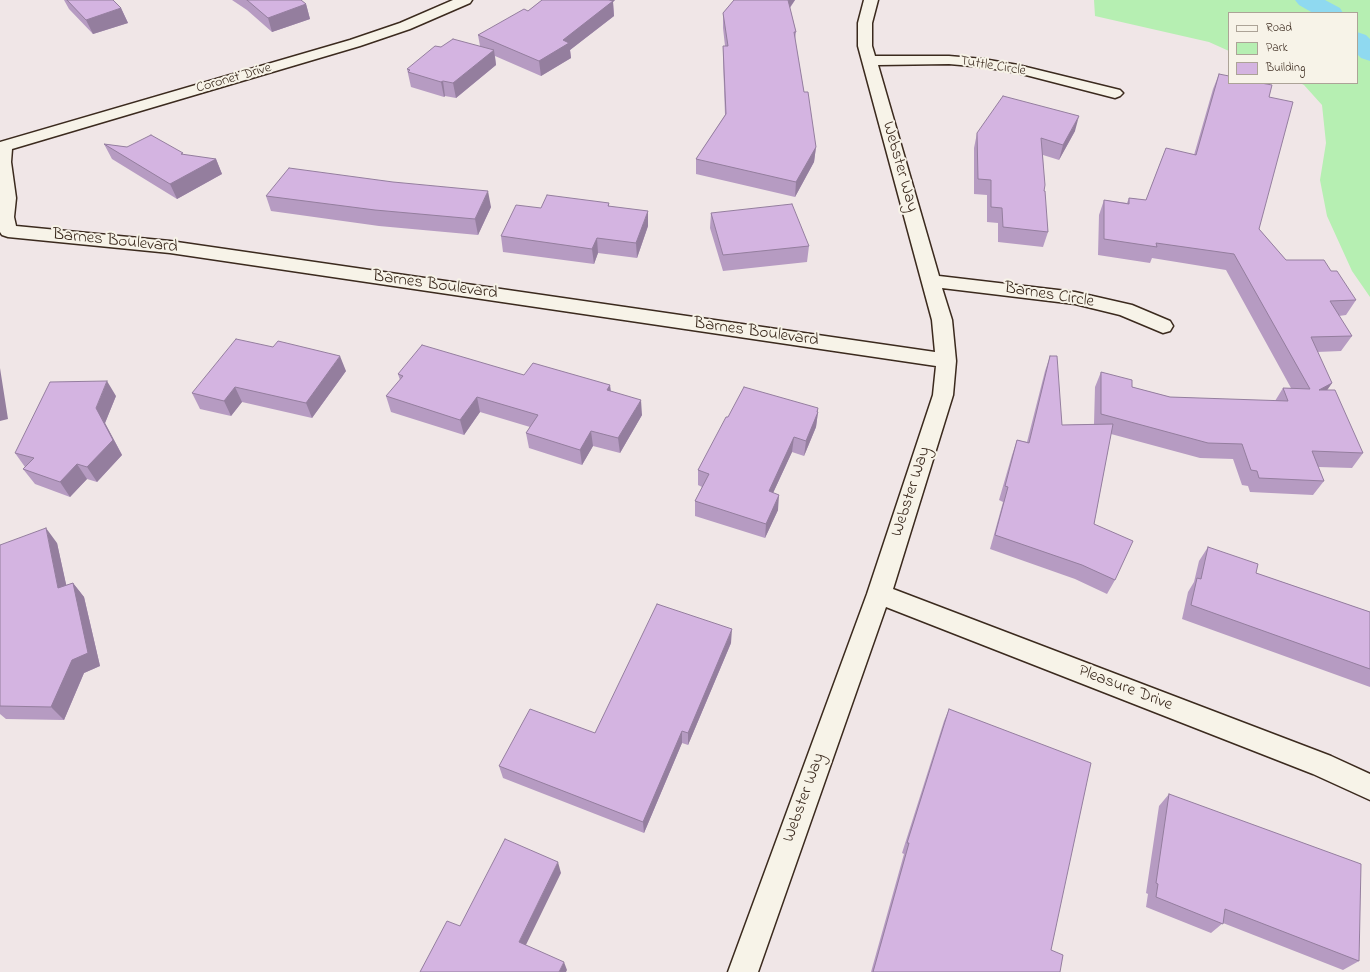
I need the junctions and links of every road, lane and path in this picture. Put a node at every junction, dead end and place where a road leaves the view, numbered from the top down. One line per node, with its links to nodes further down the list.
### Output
1 (871, 0): 3 (street, Webster Way)
2 (461, 1): 5 (street, Coronet Drive)
3 (869, 61): 4 (street, Tuttle Circle); 7 (street, Webster Way)
4 (1115, 94)
5 (2, 147): 6 (street, Barnes Boulevard)
6 (4, 233): 9 (street, Barnes Boulevard)
7 (931, 281): 8 (street, Barnes Circle); 9 (street, Webster Way)
8 (1163, 326)
9 (946, 360): 10 (street, Webster Way)
10 (879, 594): 11 (street, Pleasure Drive); 12 (street, Webster Way)
11 (1370, 787)
12 (743, 972)

